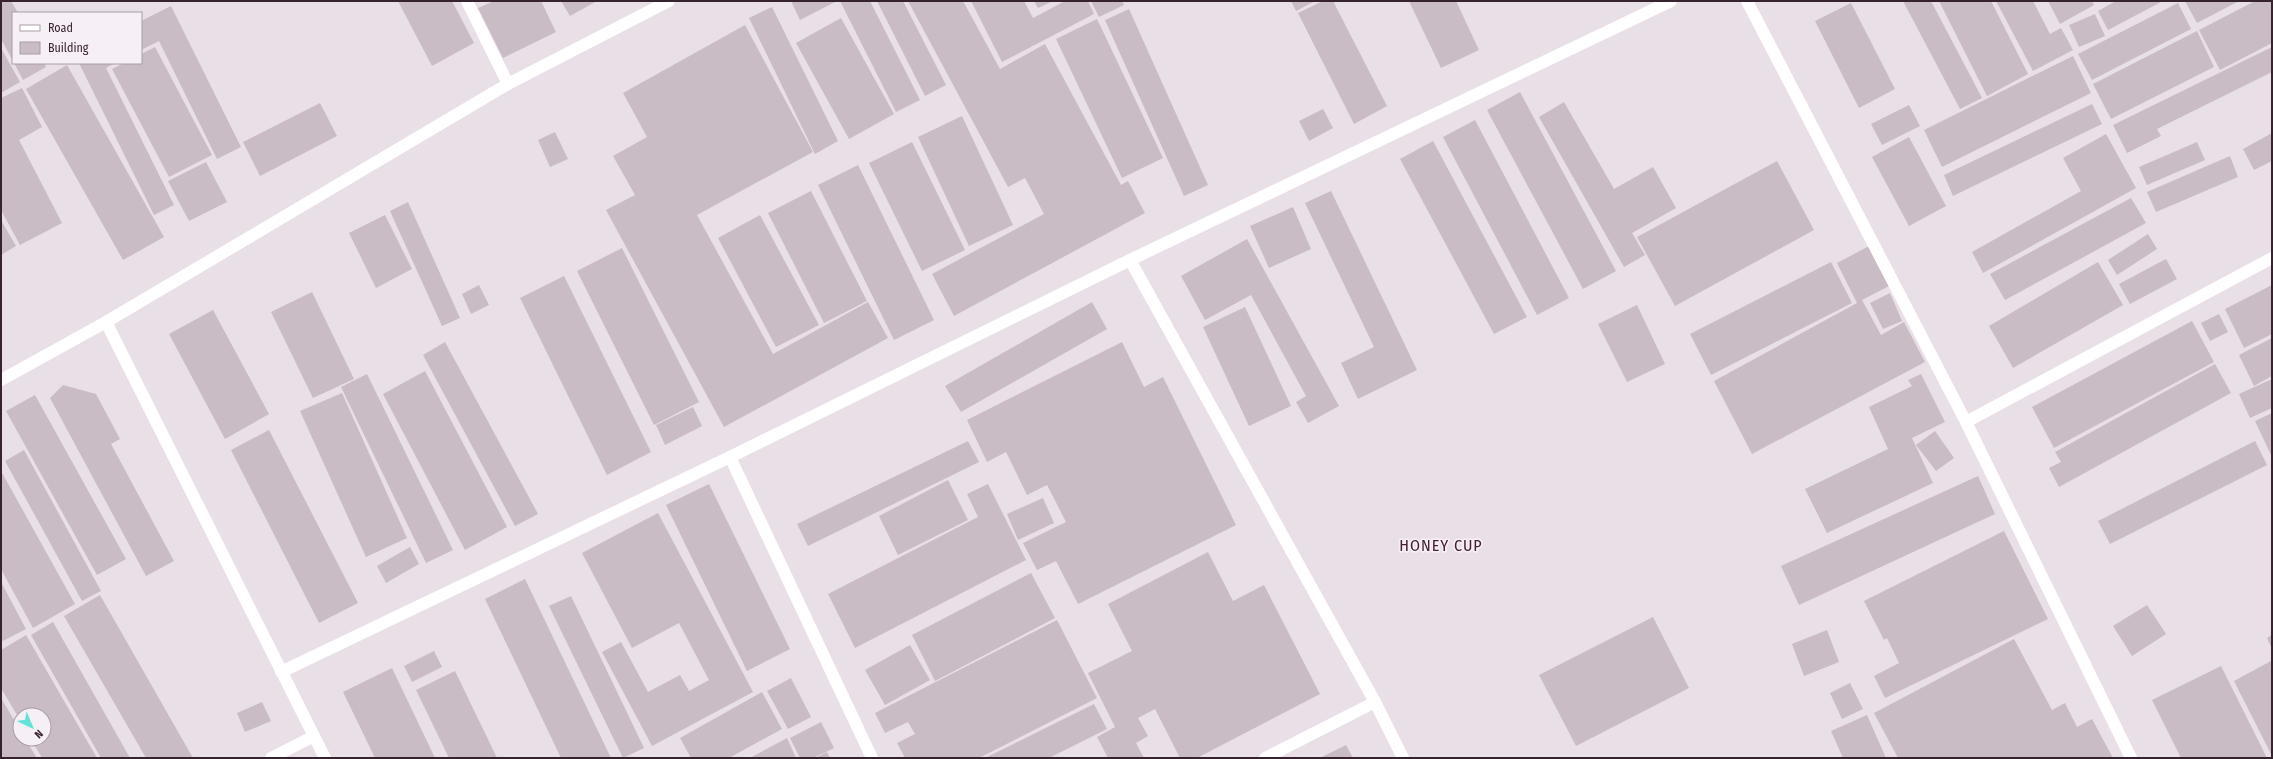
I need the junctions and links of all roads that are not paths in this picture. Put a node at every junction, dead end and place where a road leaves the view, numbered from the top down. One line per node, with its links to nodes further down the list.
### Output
1 (468, 1): 5 (street)
2 (669, 1): 5 (street)
3 (1670, 1): 7 (street)
4 (1748, 1): 10 (street)
5 (508, 84): 8 (street)
6 (2272, 258): 10 (street)
7 (1130, 260): 11 (street); 13 (street)
8 (106, 322): 9 (street); 12 (street)
9 (1, 380)
10 (1966, 422): 20 (street)
11 (730, 457): 12 (street); 17 (street)
12 (281, 672): 14 (street)
13 (1376, 702): 18 (street); 19 (street)
14 (314, 736): 15 (street); 16 (street)
15 (272, 758)
16 (325, 758)
17 (872, 758)
18 (1265, 758)
19 (1403, 758)
20 (2132, 758)

